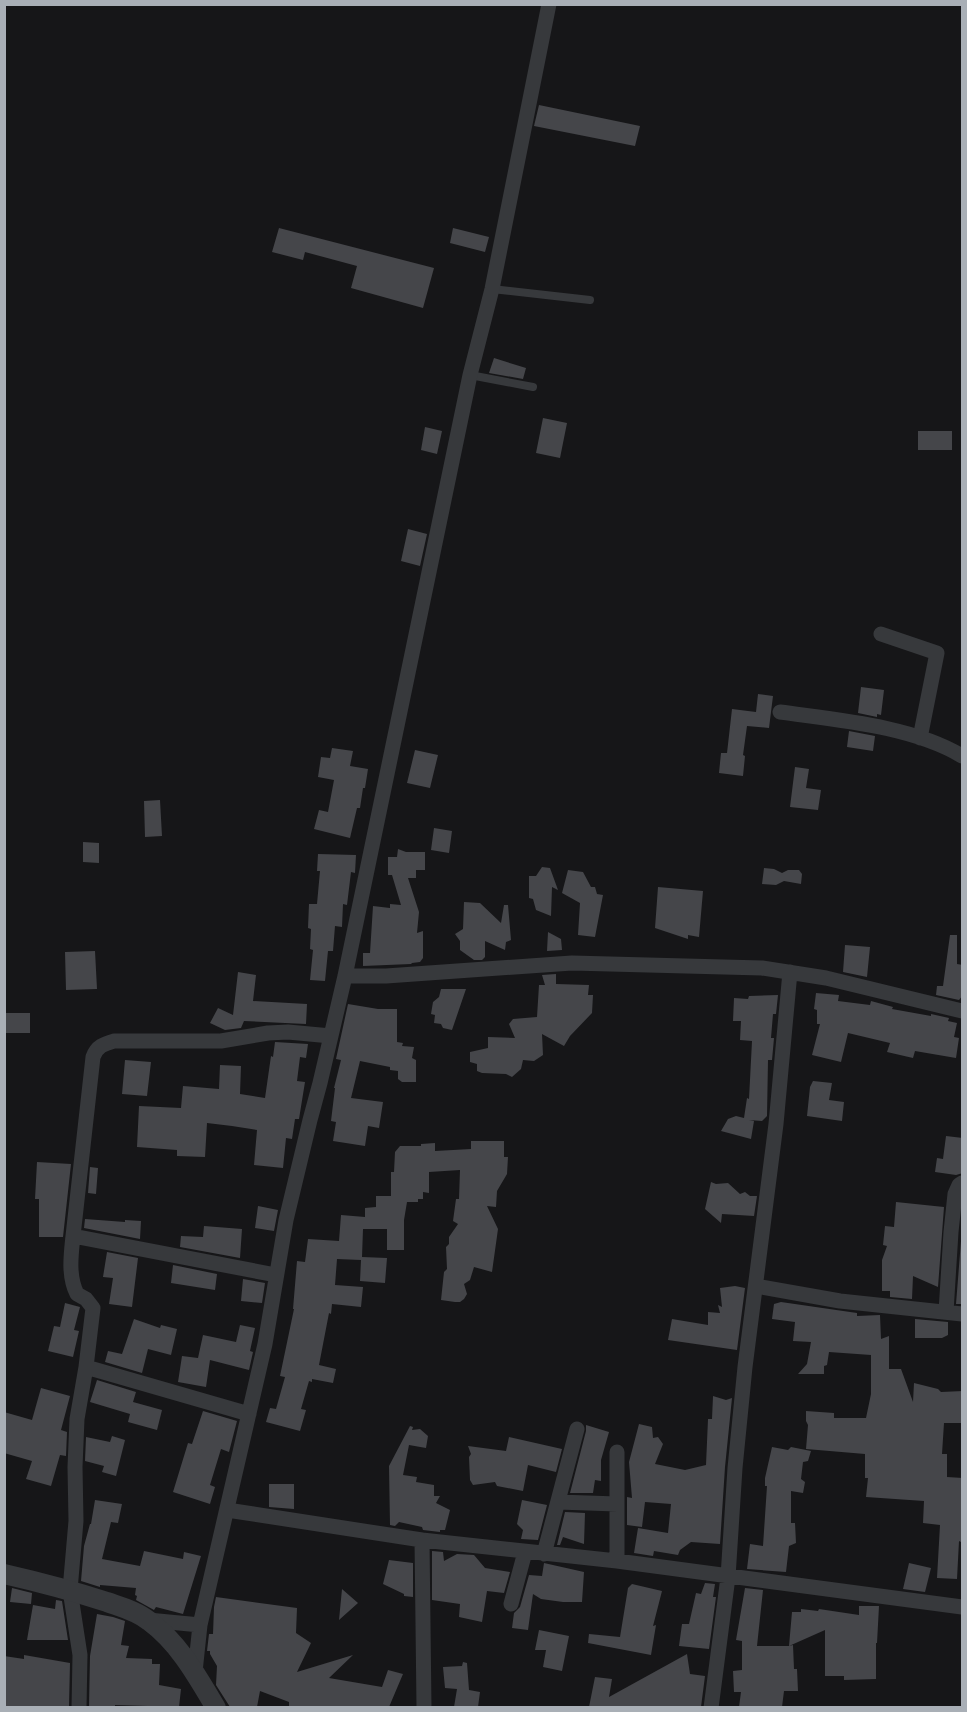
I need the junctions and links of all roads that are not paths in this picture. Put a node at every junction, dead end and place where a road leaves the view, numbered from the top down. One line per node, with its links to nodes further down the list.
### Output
1 (549, 4): 2 (street)
2 (492, 289): 3 (lane); 4 (street)
3 (590, 300)
4 (470, 375): 5 (lane); 11 (street)
5 (533, 387)
6 (881, 634): 8 (street)
7 (780, 712): 8 (street)
8 (920, 738): 9 (street)
9 (963, 756)
10 (790, 972): 11 (street); 12 (street); 17 (street)
11 (345, 976): 13 (street)
12 (963, 1011)
13 (331, 1036): 15 (street); 16 (street)
14 (963, 1183): 18 (street)
15 (73, 1236): 16 (street); 20 (street)
16 (276, 1275): 21 (street)
17 (756, 1286): 18 (street); 32 (street)
18 (946, 1312): 19 (street)
19 (963, 1314)
20 (86, 1367): 21 (street); 33 (street)
21 (249, 1414): 26 (street)
22 (577, 1430): 24 (street)
23 (617, 1452): 25 (street)
24 (558, 1502): 25 (street); 29 (street)
25 (617, 1504): 30 (street)
26 (227, 1510): 27 (street); 37 (street)
27 (422, 1540): 28 (street); 41 (street)
28 (525, 1552): 29 (street); 34 (street)
29 (544, 1554): 30 (street)
30 (617, 1562): 32 (street)
31 (4, 1574): 33 (street)
32 (729, 1577): 35 (street); 42 (street)
33 (70, 1590): 36 (street); 39 (street)
34 (511, 1604)
35 (963, 1607)
36 (148, 1620): 37 (street); 38 (street)
37 (200, 1625): 38 (street)
38 (195, 1672): 40 (street)
39 (79, 1707)
40 (216, 1707)
41 (424, 1707)
42 (711, 1707)

